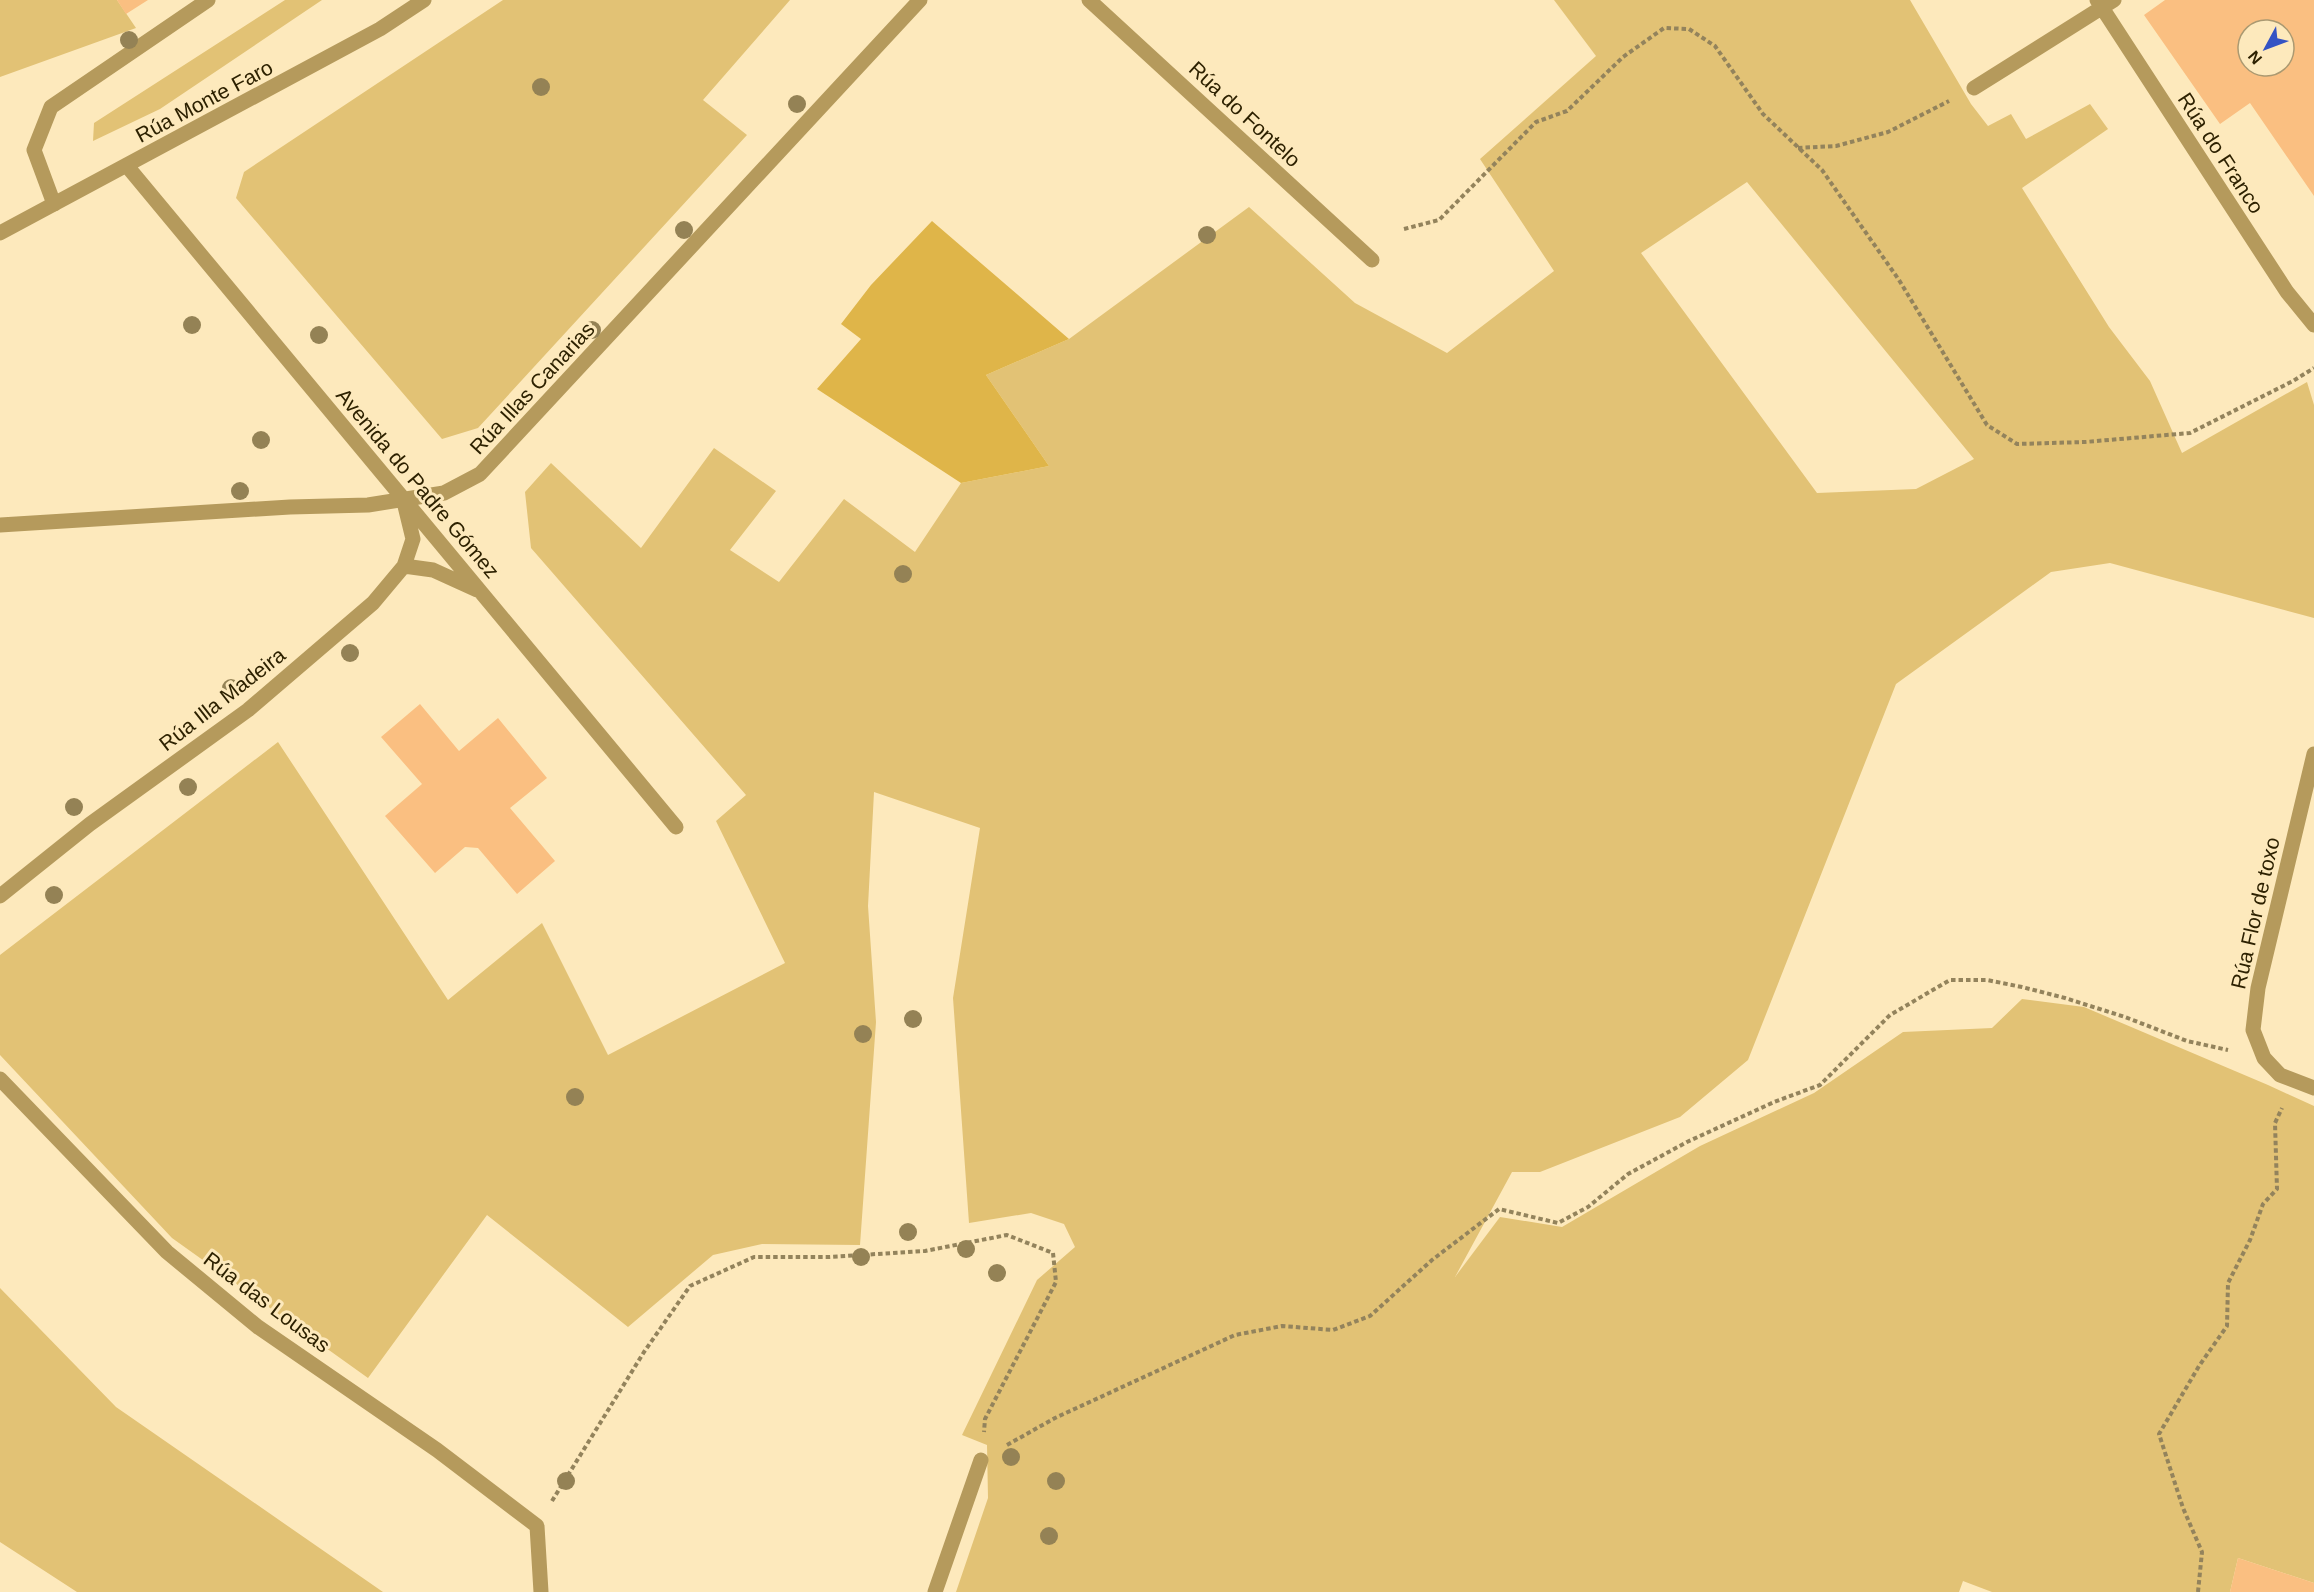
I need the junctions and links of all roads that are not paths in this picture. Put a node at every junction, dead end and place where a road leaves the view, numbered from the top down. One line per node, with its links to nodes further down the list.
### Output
1 (208, 0): 8 (street)
2 (424, 0): 7 (street, Rúa Monte Faro)
3 (920, 0): 12 (street, Rúa Illas Canarias)
4 (1089, 0): 10 (street, Rúa do Fontelo)
5 (2105, 2): 6 (street); 11 (street, Rúa do Franco)
6 (1974, 88)
7 (127, 166): 8 (street, Rúa Monte Faro); 12 (street, Avenida do Padre Gómez)
8 (54, 204): 9 (street, Rúa Monte Faro)
9 (0, 233)
10 (1372, 260)
11 (2314, 325)
12 (403, 499): 13 (street, Rúa Illas Canarias); 14 (street, Rúa Illa Madeira); 15 (street, Avenida do Padre Gómez)
13 (0, 525)
14 (404, 566): 15 (street); 18 (street, Rúa Illa Madeira)
15 (479, 591): 17 (street, Avenida do Padre Gómez)
16 (2314, 754): 20 (street, Rúa Flor de toxo)
17 (676, 827)
18 (0, 896)
19 (0, 1079): 22 (street, Rúa das Lousas)
20 (2314, 1088)
21 (981, 1460): 23 (street)
22 (541, 1592)
23 (935, 1592)

